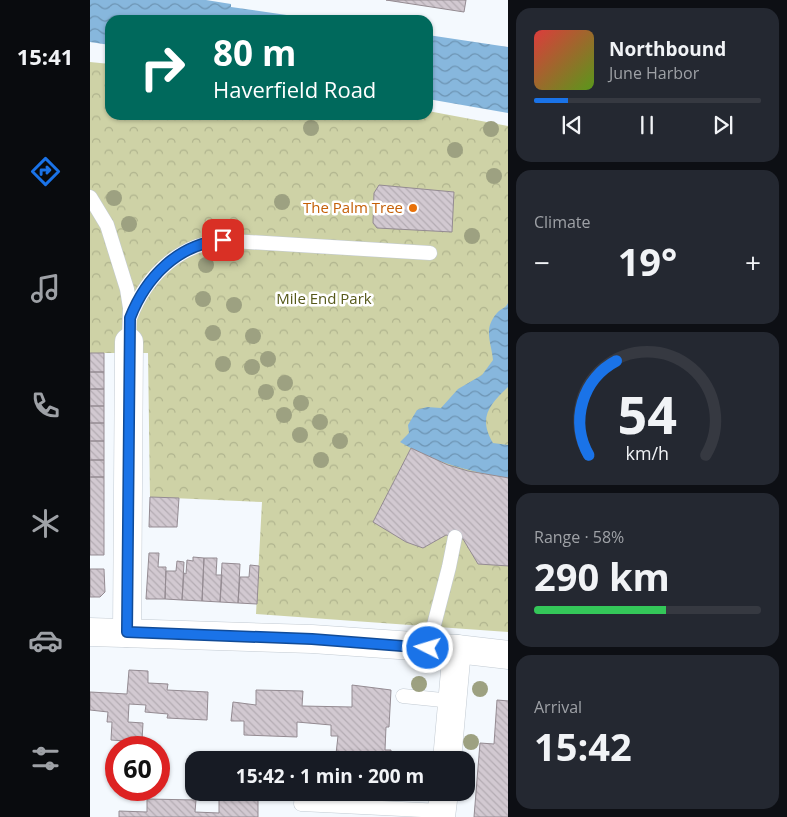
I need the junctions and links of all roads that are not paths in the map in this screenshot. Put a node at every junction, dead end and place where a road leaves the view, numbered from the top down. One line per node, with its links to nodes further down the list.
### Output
1 (90, 197): 3 (lane)
2 (430, 253): 3 (lane)
3 (130, 330): 6 (main road)
4 (454, 537): 7 (lane)
5 (90, 632): 6 (main road)
6 (127, 632): 7 (main road)
7 (428, 648): 8 (main road)
8 (457, 649): 9 (main road); 11 (main road)
9 (508, 655)
10 (403, 696): 11 (lane)
11 (452, 701): 12 (main road)
12 (448, 751)
13 (301, 801): 14 (lane)
14 (442, 807)

